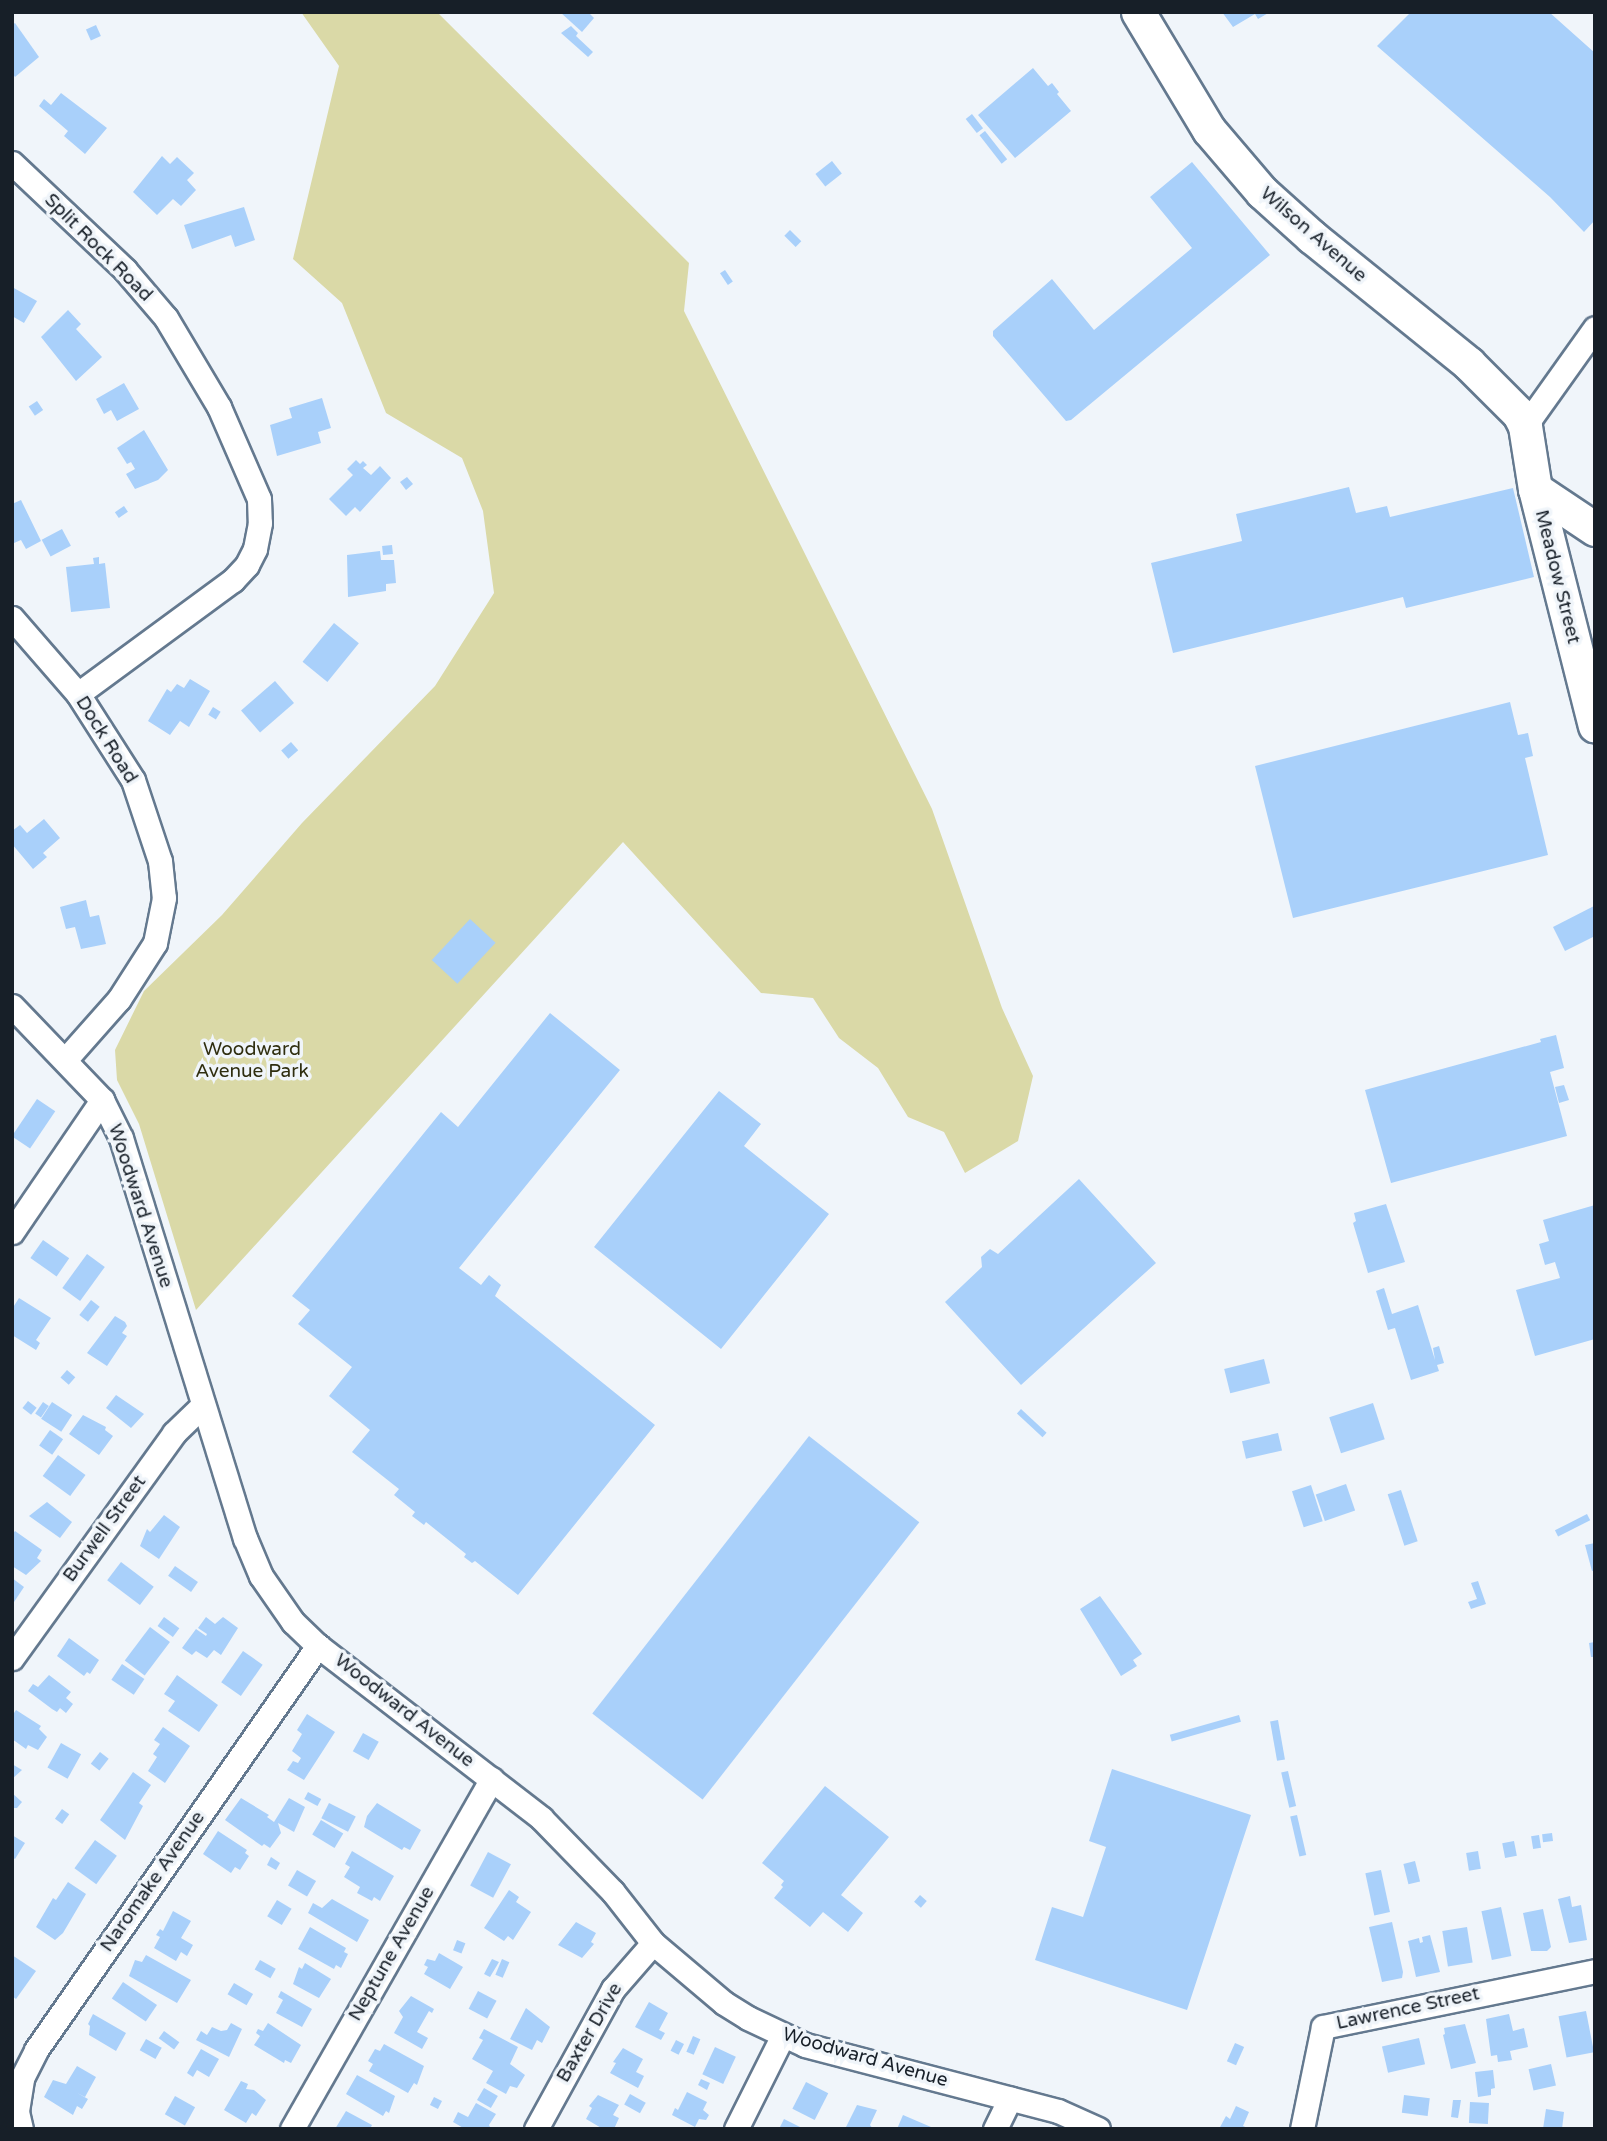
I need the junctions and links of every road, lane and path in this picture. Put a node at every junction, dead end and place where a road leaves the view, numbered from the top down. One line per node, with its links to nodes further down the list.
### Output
1 (1138, 12): 4 (main road, Wilson Avenue)
2 (12, 163): 8 (street, Split Rock Road)
3 (1595, 328): 4 (street)
4 (1525, 426): 5 (main road, Meadow Street)
5 (1535, 489): 6 (main road); 9 (main road, Meadow Street)
6 (1595, 529)
7 (12, 618): 8 (street, Dock Road)
8 (78, 694): 11 (street, Dock Road)
9 (1595, 726)
10 (12, 1006): 11 (street, Woodward Avenue)
11 (65, 1060): 12 (street, Woodward Avenue)
12 (103, 1100): 13 (street); 14 (street, Woodward Avenue)
13 (12, 1232)
14 (203, 1405): 15 (street, Woodward Avenue); 16 (street, Burwell Street)
15 (318, 1646): 17 (street, Woodward Avenue); 22 (street, Naromake Avenue)
16 (12, 1658)
17 (492, 1779): 18 (street, Woodward Avenue); 23 (street, Neptune Avenue)
18 (653, 1943): 20 (street, Woodward Avenue); 24 (street, Baxter Drive)
19 (1595, 1971): 28 (street, Lawrence Street)
20 (782, 2037): 21 (street, Woodward Avenue); 25 (street)
21 (1010, 2098): 26 (street); 27 (street, Woodward Avenue)
22 (20, 2129)
23 (292, 2129)
24 (536, 2129)
25 (736, 2129)
26 (995, 2129)
27 (1098, 2129)
28 (1301, 2129)

